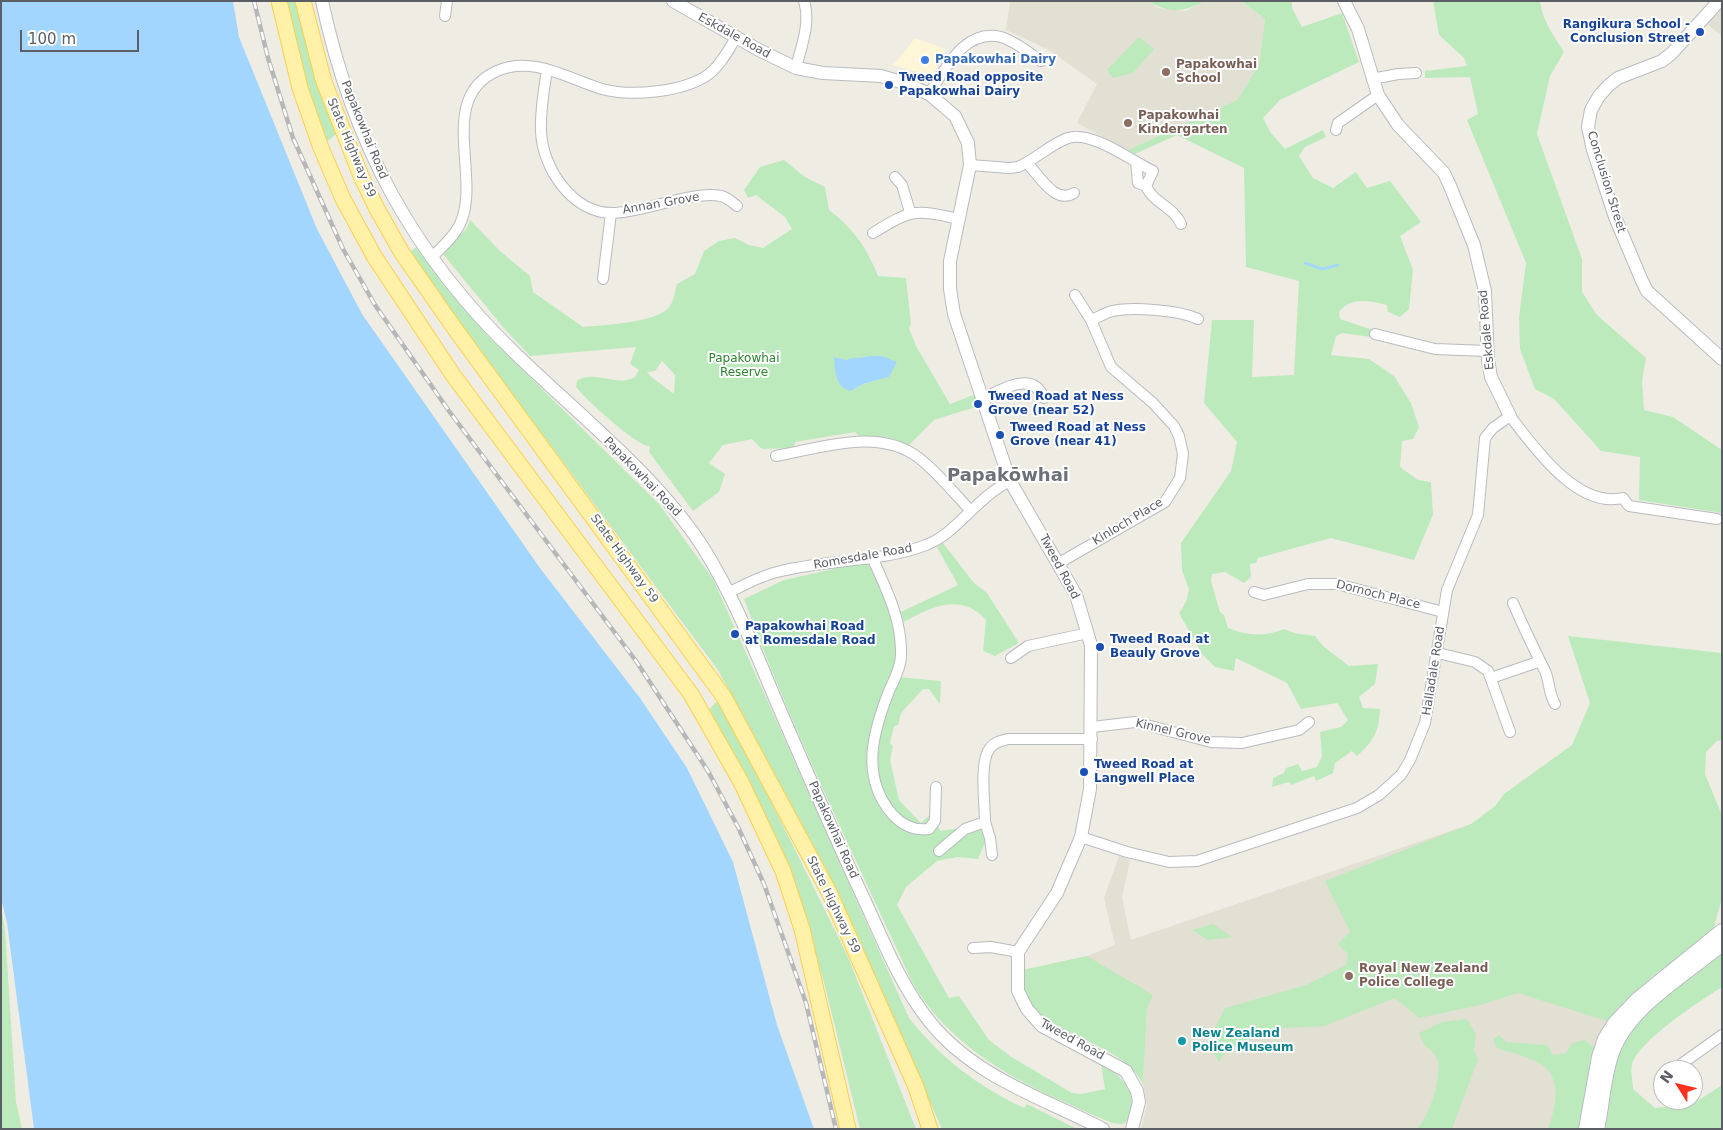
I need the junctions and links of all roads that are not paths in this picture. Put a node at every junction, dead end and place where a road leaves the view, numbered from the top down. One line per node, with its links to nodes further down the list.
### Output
1 (279, 1): 72 (main road, State Highway 59)
2 (303, 1): 73 (main road, State Highway 59)
3 (322, 1): 31 (street, Papakowhai Road)
4 (447, 1): 9 (street)
5 (673, 1): 10 (street, Eskdale Road)
6 (804, 1): 12 (street)
7 (1344, 1): 15 (street, Eskdale Road)
8 (1719, 1): 38 (street, Conclusion Street)
9 (445, 16)
10 (736, 38): 12 (street, Eskdale Road); 13 (street)
11 (1041, 62): 16 (street)
12 (796, 68): 16 (street, Tweed Road)
13 (547, 70): 27 (street, Annan Grove); 31 (street)
14 (1416, 73): 15 (street)
15 (1372, 80): 17 (street, Eskdale Road)
16 (929, 94): 21 (street, Tweed Road)
17 (1378, 95): 18 (street); 37 (street, Eskdale Road)
18 (1336, 130)
19 (1136, 162): 20 (street); 23 (street); 23 (street)
20 (1028, 163): 21 (street); 24 (street)
21 (970, 165): 28 (street, Tweed Road)
22 (895, 177): 26 (street)
23 (1146, 186): 29 (street)
24 (1074, 193)
25 (737, 206): 27 (street, Annan Grove)
26 (910, 212): 28 (street); 30 (street)
27 (611, 213): 32 (street)
28 (959, 219): 40 (street, Tweed Road)
29 (1181, 224)
30 (873, 233)
31 (431, 258): 49 (street, Papakowhai Road)
32 (603, 279)
33 (1075, 295): 35 (street, Kinloch Place)
34 (1198, 319): 35 (street)
35 (1091, 320): 47 (street, Kinloch Place)
36 (1375, 334): 37 (street)
37 (1488, 351): 41 (street, Eskdale Road)
38 (1722, 359)
39 (1044, 398): 40 (street)
40 (982, 399): 43 (street, Tweed Road)
41 (1510, 416): 45 (street, Eskdale Road); 51 (street, Halladale Road)
42 (776, 456): 44 (street)
43 (1010, 481): 44 (street, Romesdale Road); 47 (street, Tweed Road)
44 (970, 510): 46 (street, Romesdale Road)
45 (1717, 519)
46 (872, 557): 49 (street, Romesdale Road); 61 (street)
47 (1059, 563): 52 (street, Tweed Road)
48 (1254, 592): 51 (street, Dornoch Place)
49 (728, 593): 74 (street, Papakowhai Road)
50 (1513, 603): 55 (street)
51 (1443, 612): 53 (street, Halladale Road)
52 (1088, 633): 54 (street); 60 (street, Tweed Road)
53 (1438, 653): 56 (street); 63 (street, Halladale Road)
54 (1011, 658)
55 (1538, 662): 56 (street); 57 (street)
56 (1491, 678): 59 (street)
57 (1556, 704)
58 (1309, 722): 60 (street, Kinnel Grove)
59 (1510, 732)
60 (1092, 733): 62 (street, Kinnel Grove); 63 (street, Tweed Road)
61 (936, 787)
62 (985, 822): 64 (street); 65 (street)
63 (1081, 837): 69 (street, Tweed Road)
64 (939, 851)
65 (992, 855)
66 (1722, 932): 76 (main road)
67 (1722, 944): 77 (main road)
68 (973, 948): 69 (street)
69 (1018, 952): 75 (street, Tweed Road)
70 (1722, 1035): 71 (street)
71 (1687, 1060)
72 (848, 1129)
73 (930, 1129)
74 (1103, 1129)
75 (1132, 1129)
76 (1586, 1129)
77 (1597, 1129)

